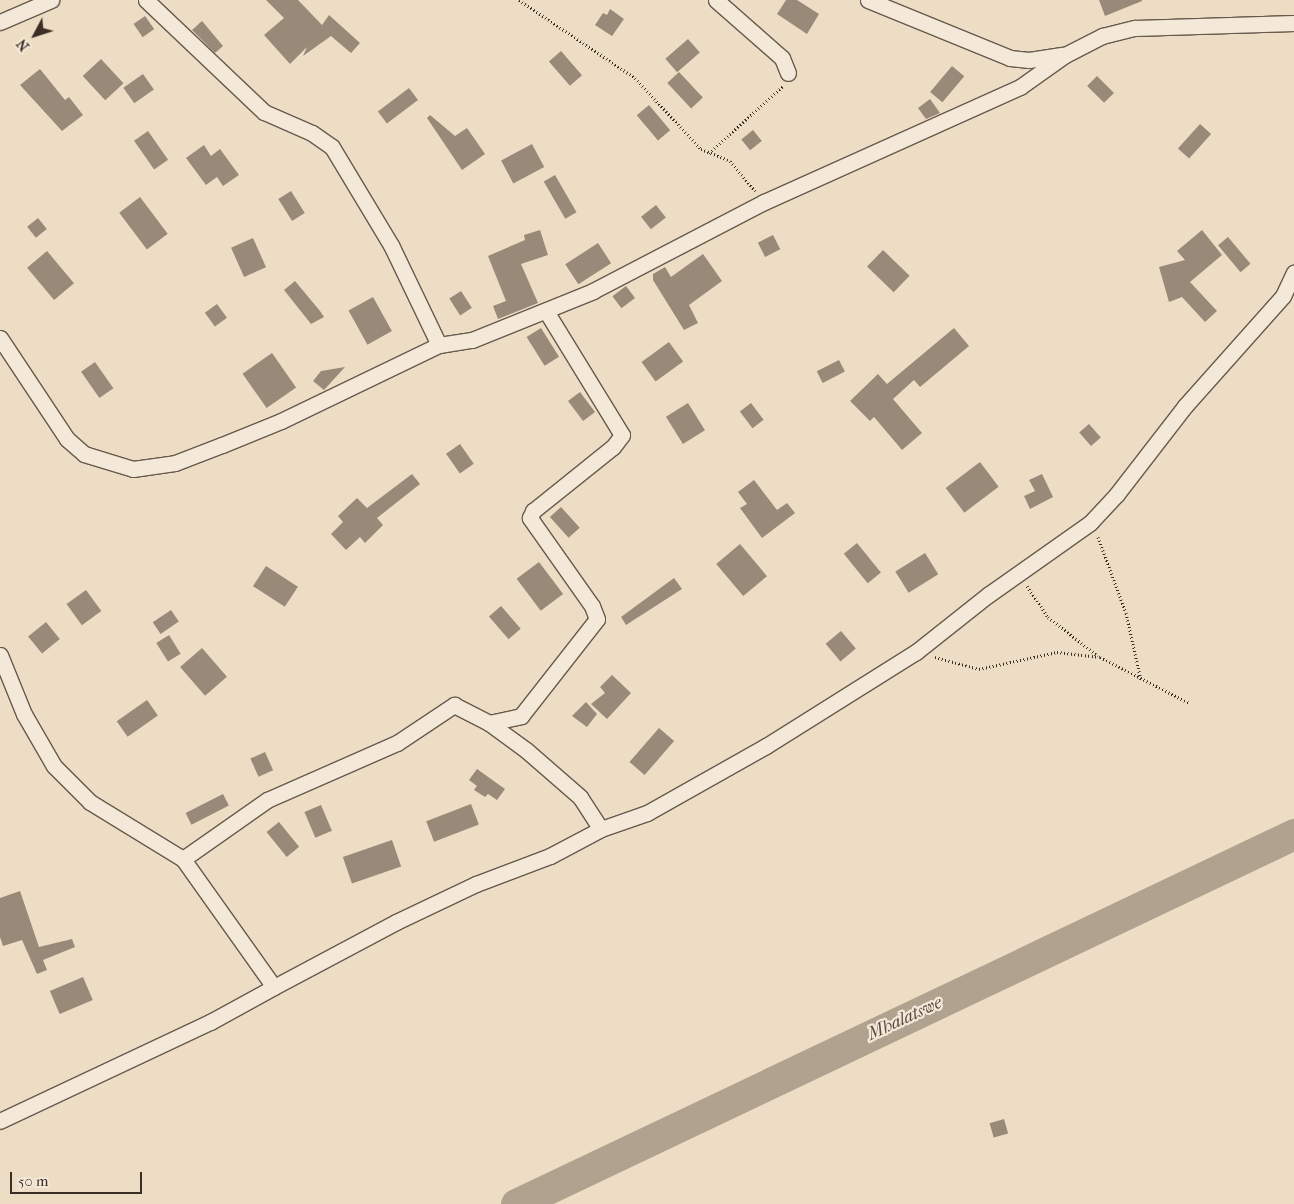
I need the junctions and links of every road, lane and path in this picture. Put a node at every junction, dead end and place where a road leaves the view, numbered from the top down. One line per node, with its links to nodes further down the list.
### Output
1 (51, 0): 6 (street)
2 (146, 0): 15 (street)
3 (519, 0): 10 (path)
4 (716, 0): 9 (street)
5 (868, 0): 8 (street)
6 (0, 22)
7 (1294, 23): 8 (street)
8 (1065, 55): 11 (street)
9 (788, 73): 10 (path)
10 (709, 153): 11 (path)
11 (764, 202): 13 (street)
12 (1294, 272): 16 (street)
13 (546, 311): 15 (street); 23 (street)
14 (0, 338): 15 (street)
15 (439, 345)
16 (1090, 523): 17 (street); 21 (path)
17 (1020, 575): 18 (street); 20 (path)
18 (916, 652): 20 (path); 24 (street)
19 (0, 655): 25 (street)
20 (1100, 657): 21 (path)
21 (1141, 680): 22 (path)
22 (1189, 703)
23 (489, 723): 24 (street); 25 (street)
24 (601, 829): 26 (street)
25 (183, 859): 26 (street)
26 (274, 987): 27 (street)
27 (0, 1121)

